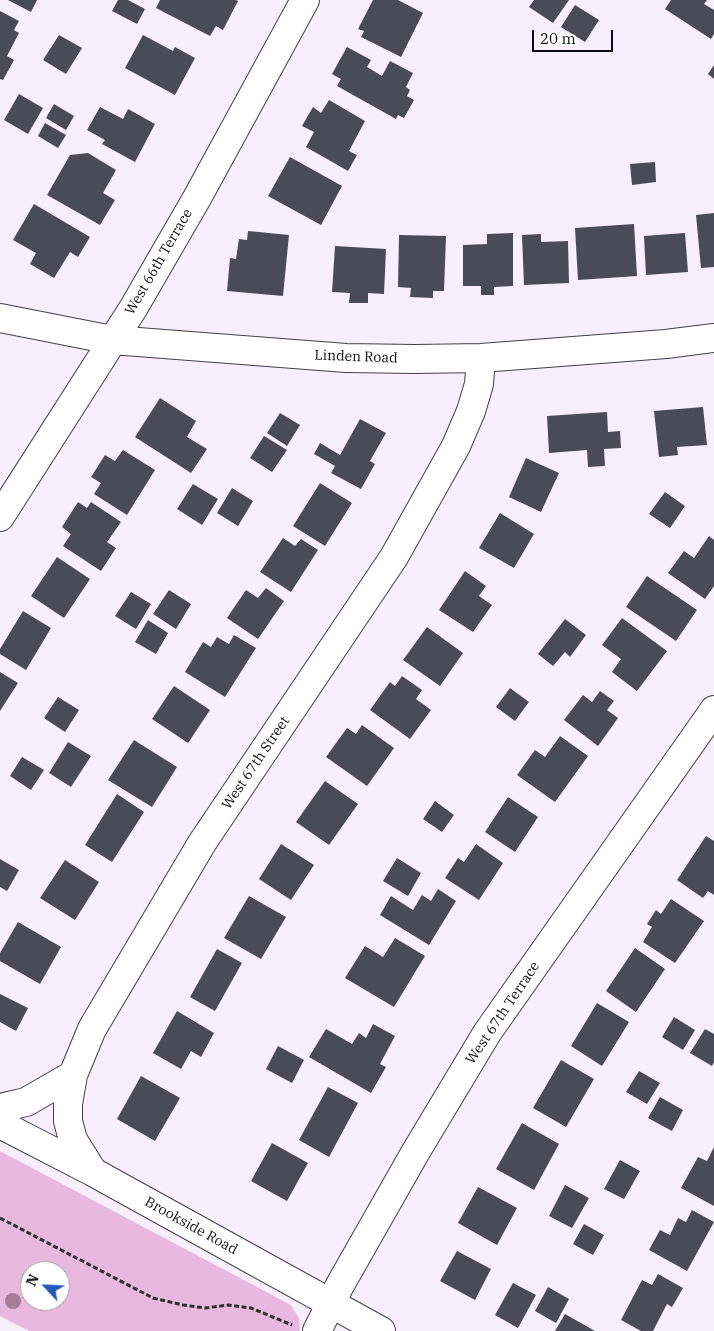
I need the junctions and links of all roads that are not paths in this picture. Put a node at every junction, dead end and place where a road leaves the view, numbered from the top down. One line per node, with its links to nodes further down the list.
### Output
1 (305, 0): 4 (street, West 66th Terrace)
2 (0, 318): 4 (street, Linden Road)
3 (714, 338): 5 (street, Linden Road)
4 (112, 340): 5 (street, Linden Road); 6 (street, West 66th Terrace)
5 (481, 358): 8 (street, West 67th Street)
6 (0, 517)
7 (714, 710): 12 (street, West 67th Terrace)
8 (73, 1074): 9 (street); 11 (street, West 67th Street)
9 (0, 1108)
10 (0, 1124): 11 (street, Brookside Road)
11 (94, 1172): 12 (street, Brookside Road)
12 (331, 1303): 13 (street, West 67th Terrace); 14 (street, Brookside Road)
13 (308, 1329)
14 (381, 1331)

